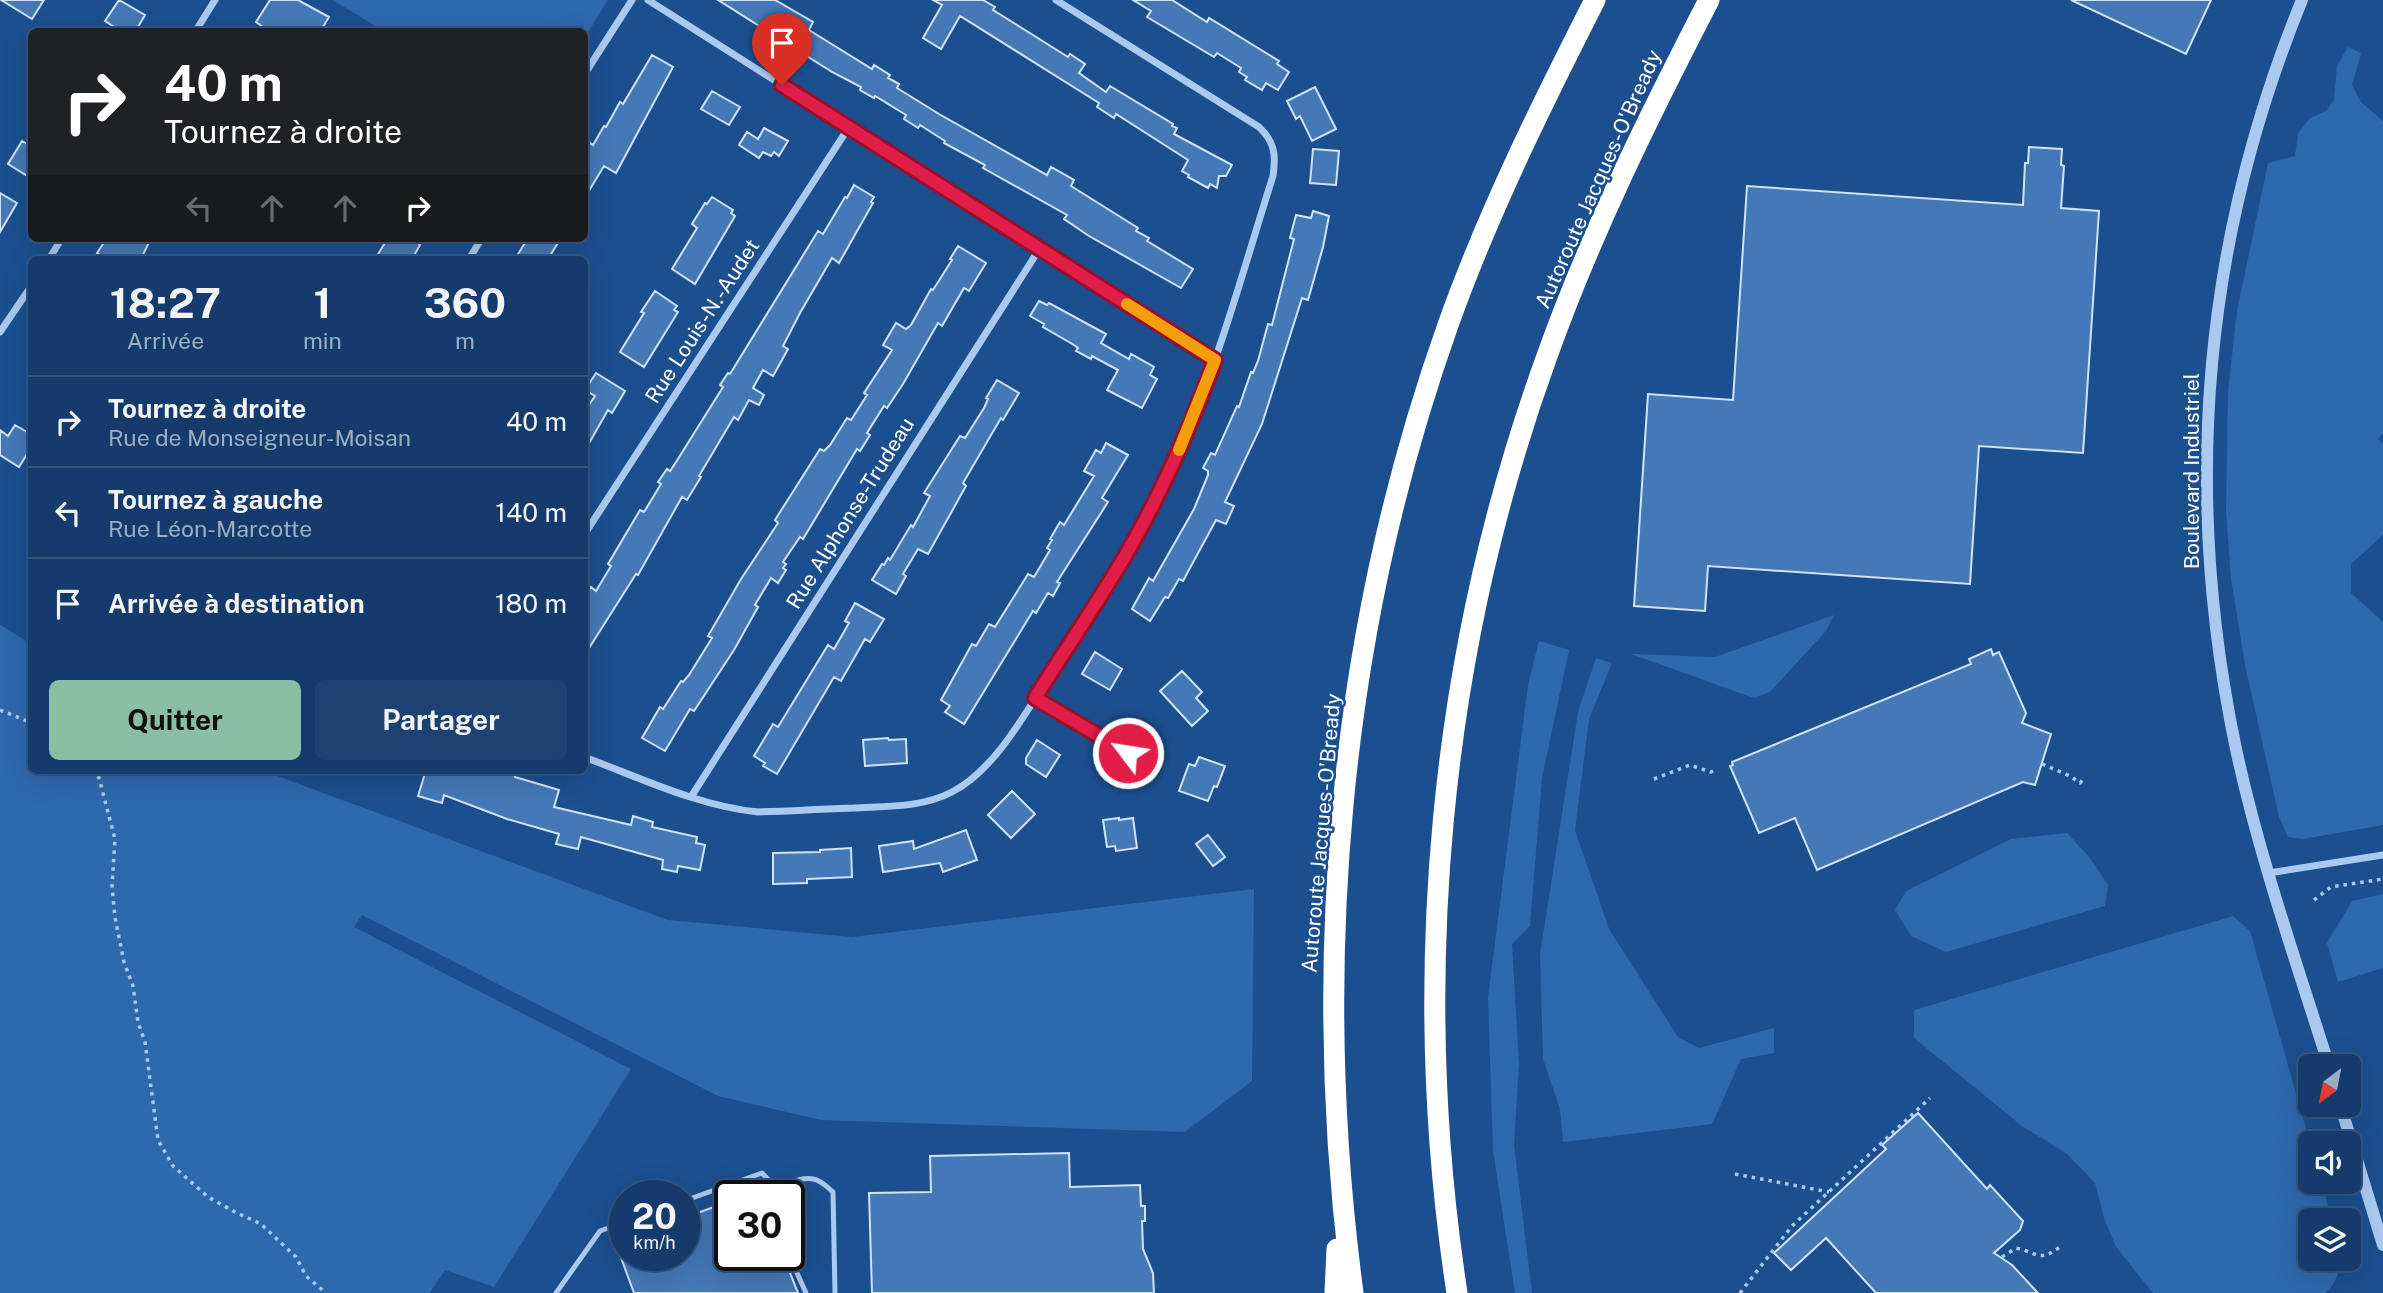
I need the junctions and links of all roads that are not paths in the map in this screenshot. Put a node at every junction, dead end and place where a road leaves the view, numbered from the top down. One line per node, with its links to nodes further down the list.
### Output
1 (215, 0): 8 (street)
2 (632, 0): 9 (street)
3 (648, 0): 10 (street)
4 (1056, 0): 14 (street)
5 (1595, 0): 24 (highway, Autoroute Jacques-O'Bready)
6 (1709, 0): 36 (highway, Autoroute Jacques-O'Bready)
7 (2302, 0): 21 (street, Boulevard Industriel)
8 (198, 28)
9 (588, 69)
10 (849, 127): 11 (street); 15 (street, Rue Louis-N.-Audet)
11 (1040, 248): 14 (street); 19 (street, Rue Alphonse-Trudeau)
12 (28, 291): 13 (street)
13 (0, 332)
14 (1215, 360): 16 (street)
15 (588, 529)
16 (1035, 698): 17 (street); 19 (street)
17 (1128, 753)
18 (588, 758): 19 (street)
19 (691, 797)
20 (2383, 855): 21 (street)
21 (2269, 873): 22 (street, Boulevard Industriel)
22 (2325, 1054)
23 (2344, 1117): 29 (street)
24 (1339, 1170): 34 (highway); 35 (highway, Autoroute Jacques-O'Bready)
25 (742, 1180): 26 (lane)
26 (768, 1180)
27 (805, 1180): 33 (lane)
28 (609, 1228): 31 (lane)
29 (2383, 1245)
30 (796, 1271): 32 (lane)
31 (556, 1293)
32 (806, 1293)
33 (835, 1293)
34 (1335, 1293)
35 (1353, 1293)
36 (1457, 1293)

